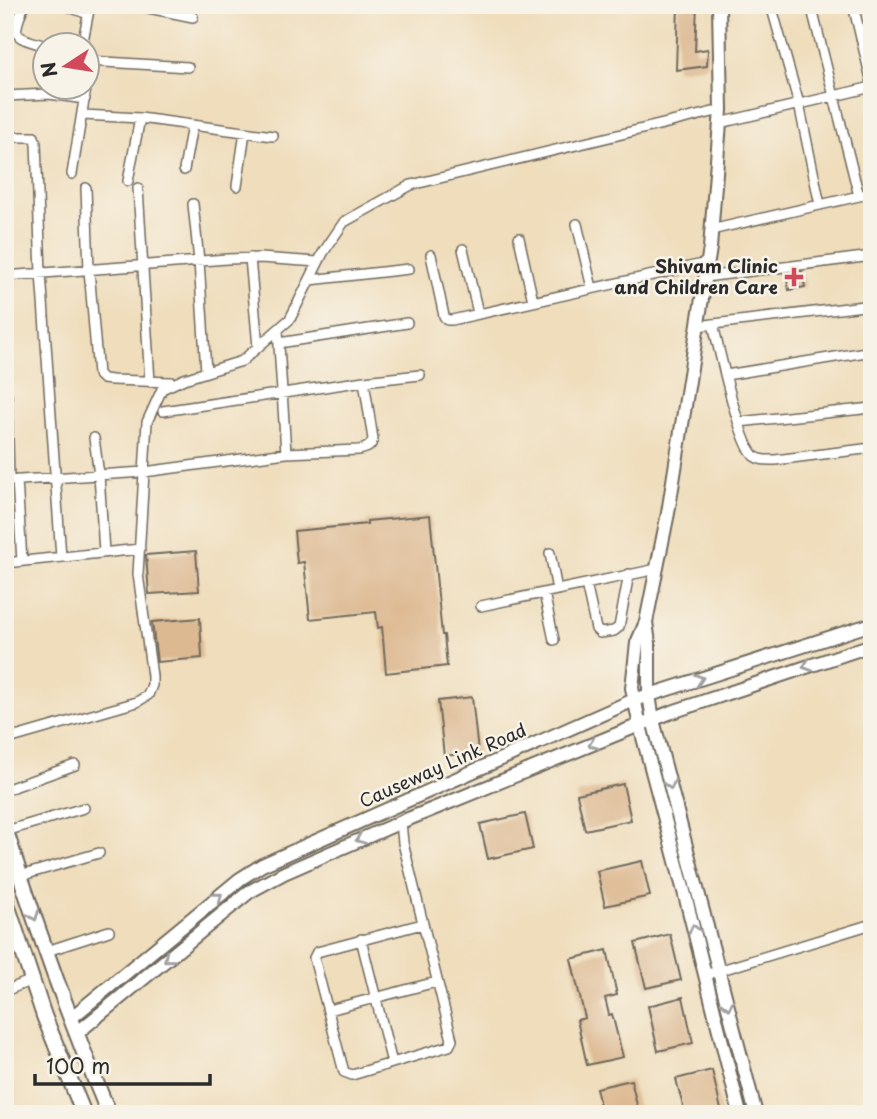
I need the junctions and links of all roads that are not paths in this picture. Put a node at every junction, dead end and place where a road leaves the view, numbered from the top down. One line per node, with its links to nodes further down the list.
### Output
1 (24, 5): 11 (street)
2 (64, 5): 8 (street)
3 (134, 5): 9 (street)
4 (719, 5): 20 (main road)
5 (771, 5): 19 (street)
6 (811, 5): 17 (street)
7 (853, 5): 14 (street)
8 (89, 10): 10 (street)
9 (193, 17)
10 (85, 32)
11 (32, 42)
12 (102, 62): 13 (street)
13 (188, 67)
14 (872, 85): 17 (street)
15 (32, 95): 16 (street)
16 (5, 96)
17 (834, 96): 19 (street); 35 (street)
18 (85, 102): 21 (street)
19 (799, 104): 23 (street); 37 (street)
20 (721, 110): 23 (main road); 46 (street)
21 (83, 115): 22 (street); 29 (street)
22 (139, 118): 24 (street); 30 (street)
23 (720, 123): 39 (main road)
24 (192, 125): 25 (street); 28 (street)
25 (244, 132): 26 (street); 31 (street)
26 (273, 136)
27 (5, 137): 51 (street)
28 (184, 170)
29 (72, 174)
30 (128, 181)
31 (237, 186)
32 (86, 188): 50 (street)
33 (138, 188): 48 (street)
34 (872, 193): 35 (street)
35 (859, 196): 37 (street)
36 (193, 204): 45 (street)
37 (820, 205): 39 (street)
38 (577, 224): 55 (street)
39 (711, 230): 47 (main road)
40 (519, 238): 56 (street)
41 (463, 249): 58 (street)
42 (431, 255): 58 (street)
43 (872, 256): 53 (street)
44 (250, 258): 45 (street); 46 (street); 64 (street)
45 (199, 261): 48 (street); 66 (street)
46 (318, 262): 54 (street)
47 (707, 262): 53 (main road); 55 (street)
48 (144, 265): 50 (street); 70 (street)
49 (409, 269): 54 (street)
50 (89, 270): 51 (street); 70 (street)
51 (41, 273): 52 (street); 82 (street)
52 (5, 276)
53 (705, 277): 61 (main road)
54 (310, 279): 62 (street)
55 (592, 288): 56 (street)
56 (533, 301): 58 (street)
57 (872, 305): 60 (street)
58 (478, 313)
59 (407, 323): 63 (street)
60 (713, 324): 61 (street); 68 (street)
61 (697, 326): 90 (main road)
62 (278, 330): 63 (street); 64 (street)
63 (279, 343): 73 (street)
64 (258, 347): 66 (street)
65 (872, 351): 68 (street)
66 (206, 372): 71 (street)
67 (420, 375): 69 (street)
68 (726, 375): 76 (street)
69 (364, 381): 73 (street); 79 (street)
70 (150, 382): 71 (street)
71 (176, 383): 80 (street)
72 (5, 390): 83 (street)
73 (282, 392): 75 (street); 79 (street)
74 (872, 408): 76 (street)
75 (163, 411)
76 (739, 422): 78 (street)
77 (94, 438): 81 (street)
78 (872, 448)
79 (286, 453): 80 (street)
80 (144, 472): 81 (street); 84 (street)
81 (99, 475): 82 (street); 85 (street)
82 (56, 478): 83 (street); 87 (street)
83 (10, 481): 88 (street)
84 (140, 549): 85 (street); 104 (street)
85 (104, 552): 87 (street)
86 (550, 552): 93 (street)
87 (61, 557): 88 (street)
88 (22, 561): 89 (street)
89 (5, 563)
90 (657, 569): 91 (street); 96 (main road)
91 (629, 574): 92 (street); 92 (street)
92 (586, 584): 93 (street)
93 (557, 590): 94 (street)
94 (544, 593): 95 (street); 98 (street)
95 (481, 606)
96 (646, 622): 100 (main road); 101 (main road)
97 (872, 624): 100 (main road, Causeway Link Road, one-way to 97)
98 (554, 640)
99 (872, 645): 102 (main road, Causeway Link Road, one-way to 102)
100 (649, 695): 101 (main road, Causeway Link Road); 102 (main road)
101 (634, 700): 103 (main road); 126 (main road, Causeway Link Road, one-way to 101)
102 (653, 720): 103 (main road, Causeway Link Road); 119 (main road, one-way to 119)
103 (640, 726): 108 (main road, Causeway Link Road, one-way to 108); 120 (main road, one-way to 103)
104 (5, 740)
105 (75, 765): 106 (street)
106 (5, 789)
107 (85, 808): 109 (street)
108 (401, 822): 114 (street); 127 (main road, Causeway Link Road, one-way to 127)
109 (6, 830): 111 (main road)
110 (99, 853): 111 (street)
111 (20, 876): 118 (main road, one-way to 118)
112 (5, 898): 116 (main road)
113 (872, 923): 119 (street)
114 (422, 924): 117 (street); 122 (street)
115 (109, 932): 118 (street)
116 (11, 936): 121 (main road)
117 (361, 939): 124 (street); 125 (street)
118 (47, 951): 126 (main road)
119 (719, 970): 120 (street); 132 (main road, one-way to 132)
120 (705, 975): 131 (main road)
121 (32, 980): 123 (street); 129 (main road)
122 (436, 982): 124 (street); 128 (street)
123 (5, 991)
124 (377, 998): 125 (street); 128 (street)
125 (328, 1010): 128 (street)
126 (71, 1018): 127 (main road)
127 (77, 1033): 130 (main road)
128 (392, 1063)
129 (84, 1114)
130 (109, 1114)
131 (740, 1114)
132 (756, 1114)

